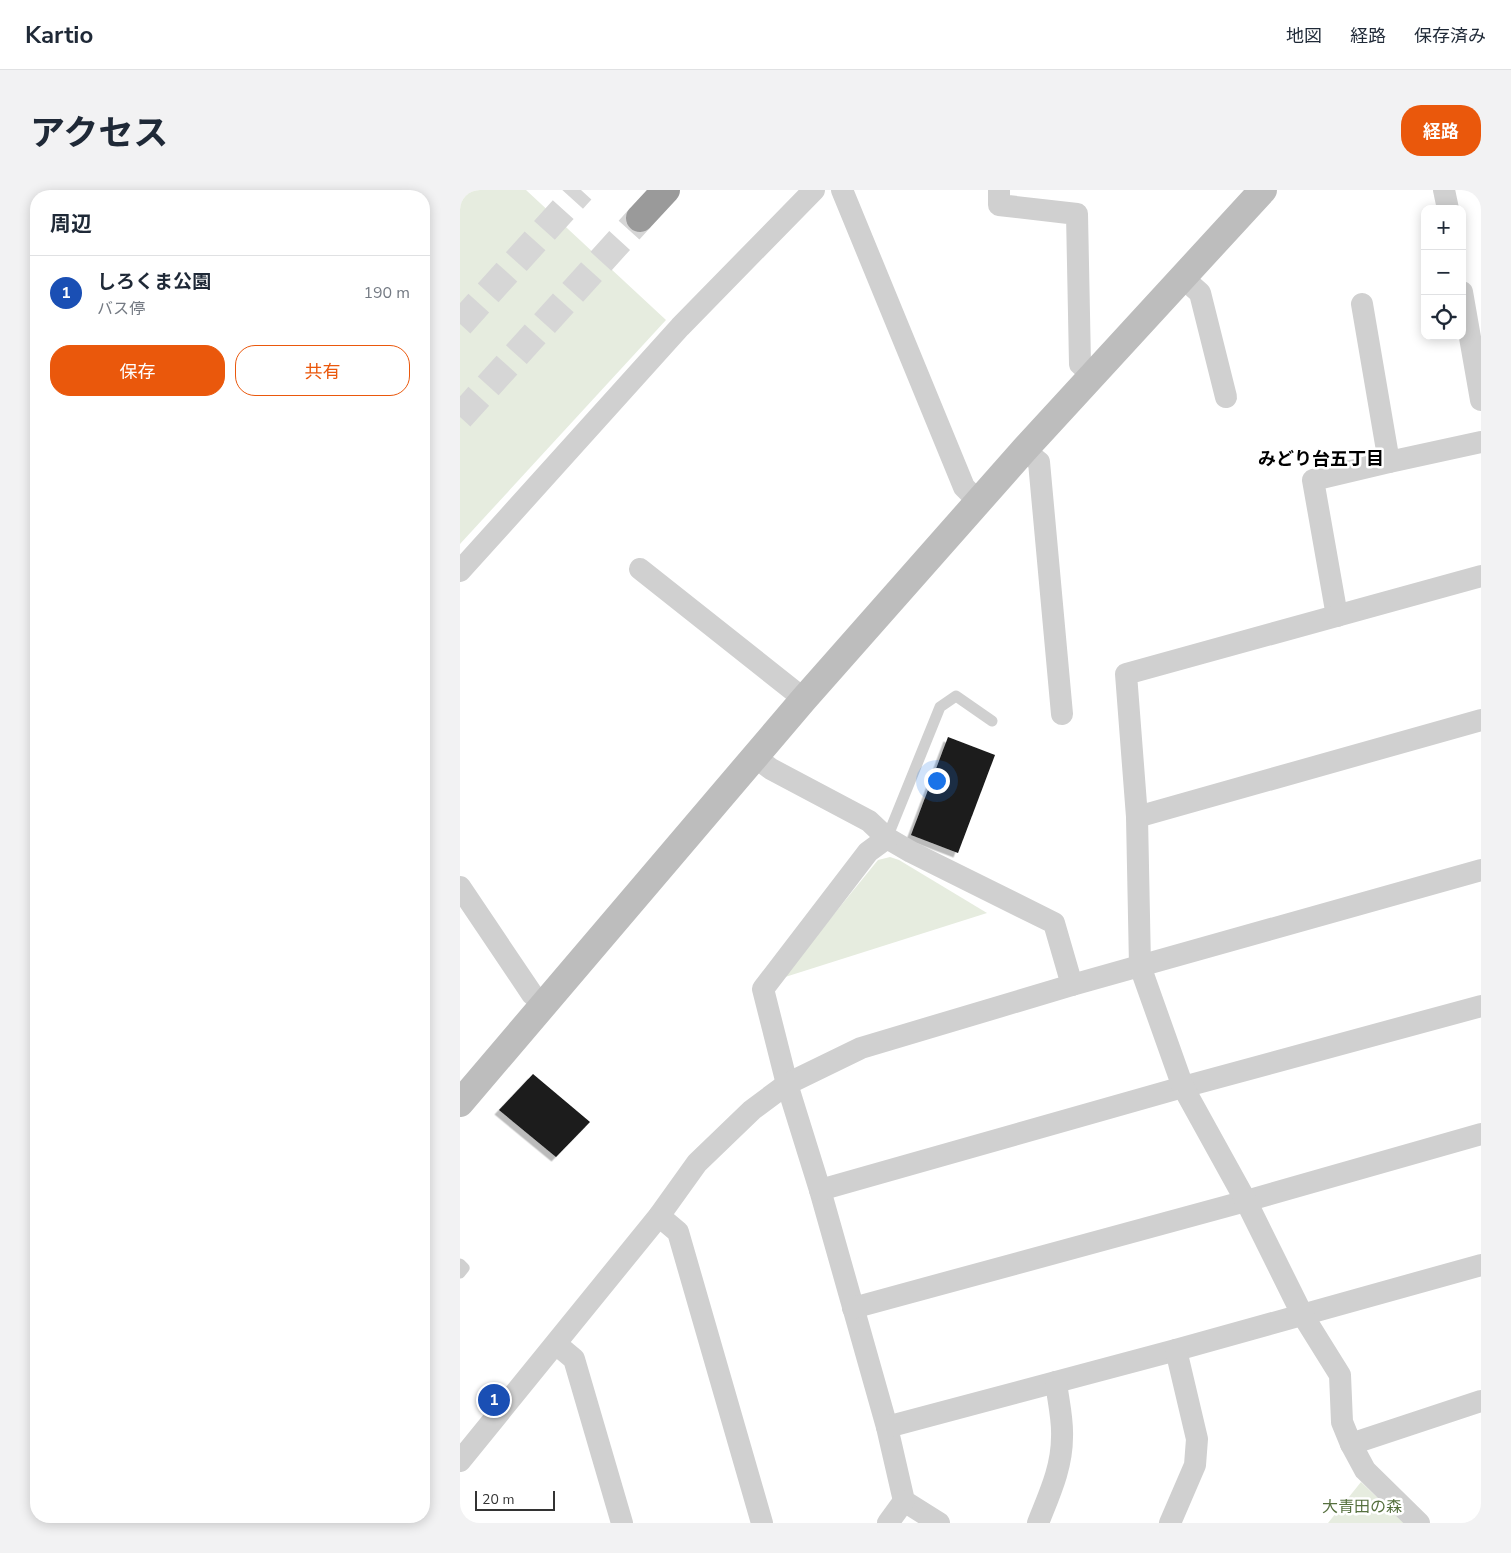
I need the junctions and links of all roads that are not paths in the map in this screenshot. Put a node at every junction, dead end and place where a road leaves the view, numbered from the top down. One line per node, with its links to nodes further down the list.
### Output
1 (666, 190): 8 (highway)
2 (814, 190): 20 (street)
3 (842, 190): 18 (street)
4 (999, 190): 12 (street)
5 (1263, 190): 9 (street)
6 (1444, 190): 7 (street)
7 (1447, 205)
8 (640, 218)
9 (1183, 278): 12 (street); 13 (street)
10 (1463, 295): 14 (street)
11 (1362, 304): 17 (street)
12 (1093, 376): 16 (street)
13 (1226, 397)
14 (1481, 400)
15 (1481, 442): 17 (street)
16 (1024, 450): 18 (street); 24 (street)
17 (1389, 462): 22 (street)
18 (979, 502): 23 (street)
19 (640, 569): 23 (street)
20 (460, 571)
21 (1481, 576): 22 (street)
22 (1337, 616): 28 (street)
23 (804, 700): 27 (street)
24 (1062, 714)
25 (1481, 720): 28 (street)
26 (992, 721): 29 (lane)
27 (755, 757): 29 (street); 34 (street)
28 (1137, 817): 32 (street)
29 (887, 838): 33 (street); 36 (street)
30 (1481, 870): 32 (street)
31 (460, 887): 34 (street)
32 (1140, 966): 33 (street); 37 (street)
33 (1072, 985): 36 (street)
34 (544, 1004): 38 (street)
35 (1481, 1006): 37 (street)
36 (787, 1084): 40 (street); 42 (street)
37 (1183, 1087): 40 (street); 41 (street)
38 (460, 1103)
39 (1481, 1134): 41 (street)
40 (820, 1190): 46 (street)
41 (1246, 1201): 46 (street); 47 (street)
42 (659, 1216): 48 (street); 57 (street)
43 (460, 1264): 45 (lane)
44 (1481, 1265): 47 (street)
45 (460, 1273)
46 (853, 1308): 52 (street)
47 (1302, 1314): 49 (street); 53 (street)
48 (556, 1344): 54 (street); 56 (street)
49 (1176, 1350): 50 (street); 61 (street)
50 (1056, 1382): 52 (street); 60 (street)
51 (1481, 1401): 53 (street)
52 (887, 1427): 55 (street)
53 (1351, 1444): 62 (street)
54 (460, 1461)
55 (904, 1501): 58 (street); 59 (street)
56 (622, 1523)
57 (762, 1523)
58 (888, 1523)
59 (939, 1523)
60 (1038, 1523)
61 (1170, 1523)
62 (1419, 1523)

